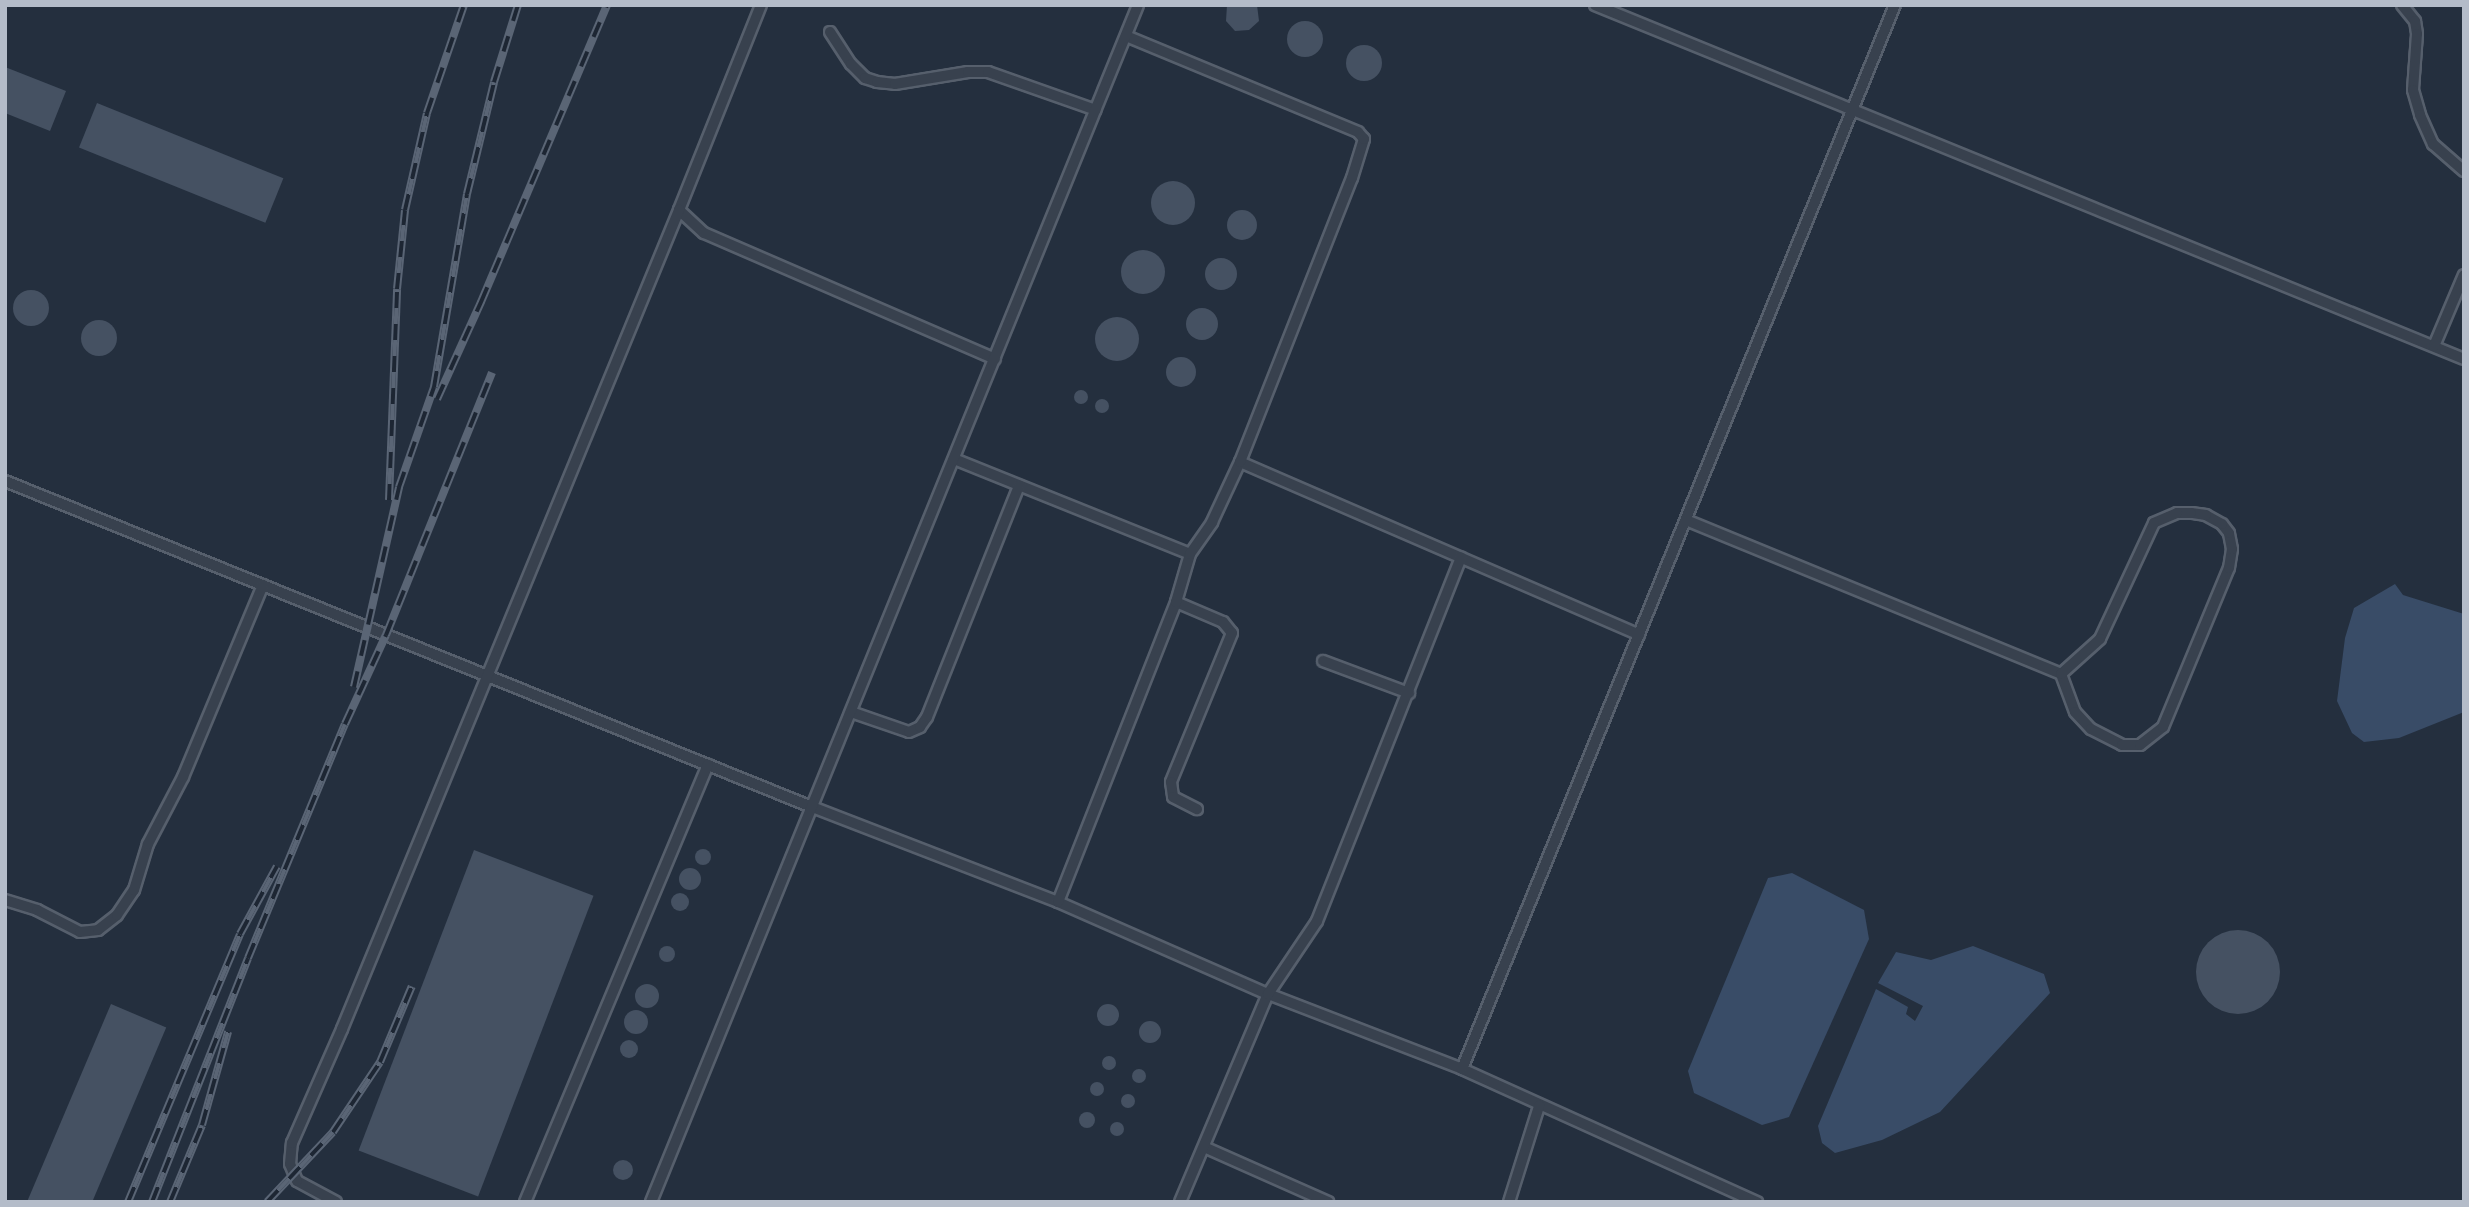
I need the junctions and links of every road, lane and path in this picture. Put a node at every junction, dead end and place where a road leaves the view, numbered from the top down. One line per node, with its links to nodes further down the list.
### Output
1 (761, 5): 11 (lane)
2 (1138, 5): 7 (lane)
3 (1595, 5): 9 (lane)
4 (1895, 5): 9 (lane)
5 (2402, 5): 10 (lane)
6 (830, 32): 8 (lane)
7 (1126, 36): 8 (lane); 17 (lane)
8 (1096, 110): 14 (lane)
9 (1853, 110): 13 (lane); 20 (lane)
10 (2464, 171)
11 (679, 210): 14 (lane); 28 (lane)
12 (2464, 275): 13 (lane)
13 (2434, 346): 15 (lane)
14 (995, 359): 16 (lane)
15 (2464, 359)
16 (954, 459): 19 (lane); 30 (lane)
17 (1240, 462): 21 (lane); 22 (lane)
18 (5, 481): 23 (lane)
19 (1019, 486): 21 (lane); 30 (lane)
20 (1686, 520): 25 (lane); 27 (lane)
21 (1190, 554): 24 (lane)
22 (1461, 558): 25 (lane); 29 (lane)
23 (263, 585): 28 (lane); 34 (lane)
24 (1176, 602): 33 (lane); 35 (lane)
25 (1639, 635): 37 (lane)
26 (1324, 661): 29 (lane)
27 (2062, 674): 27 (lane)
28 (487, 676): 31 (lane); 40 (lane)
29 (1409, 692): 36 (lane)
30 (851, 712): 32 (lane)
31 (708, 765): 32 (lane); 41 (lane)
32 (812, 807): 35 (lane); 42 (lane)
33 (1197, 809)
34 (5, 900)
35 (1058, 902): 36 (lane)
36 (1268, 994): 37 (lane); 39 (lane)
37 (1462, 1069): 38 (lane)
38 (1539, 1106): 45 (lane); 46 (lane)
39 (1204, 1147): 43 (lane); 44 (lane)
40 (335, 1202)
41 (524, 1202)
42 (652, 1202)
43 (1181, 1202)
44 (1328, 1202)
45 (1510, 1202)
46 (1757, 1202)

